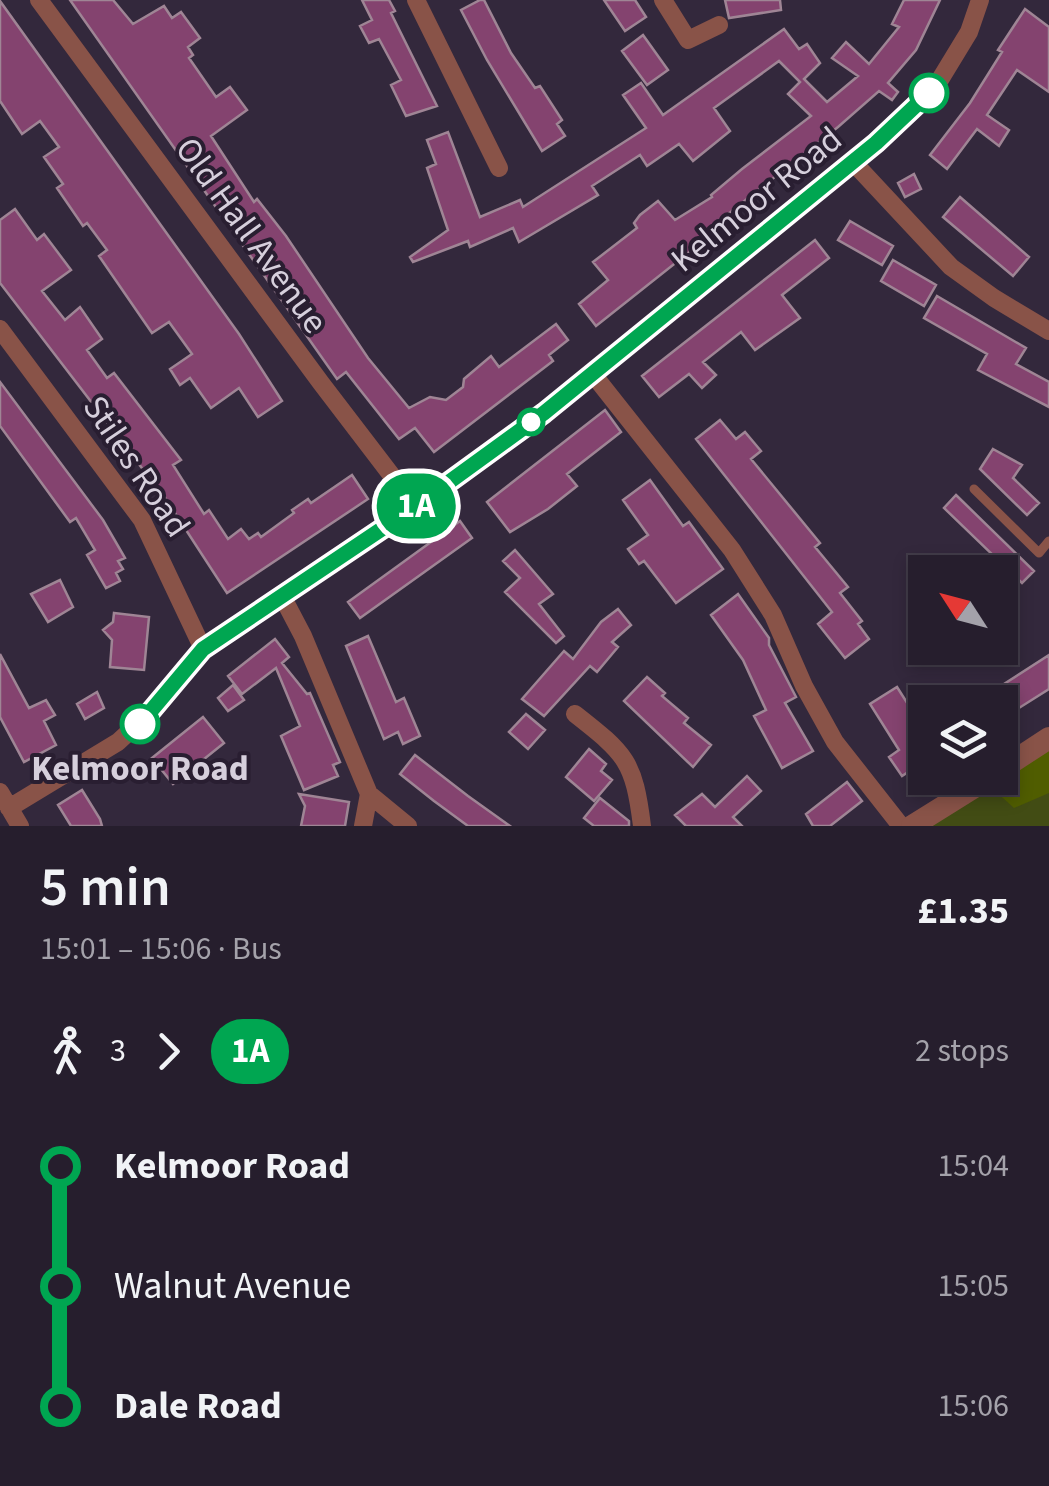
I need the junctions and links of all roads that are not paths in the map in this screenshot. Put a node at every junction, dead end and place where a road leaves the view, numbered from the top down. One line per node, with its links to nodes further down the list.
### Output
1 (38, 0): 12 (street, Old Hall Avenue)
2 (416, 0): 7 (street)
3 (663, 0): 5 (street)
4 (980, 0): 6 (street, Kelmoor Road)
5 (719, 26)
6 (853, 162): 9 (street); 10 (street, Kelmoor Road)
7 (499, 168)
8 (0, 329): 15 (street, Stiles Road)
9 (1049, 331)
10 (592, 373): 12 (street, Kelmoor Road); 26 (street)
11 (974, 489): 13 (lane)
12 (416, 506): 14 (street, Kelmoor Road)
13 (1049, 541)
14 (282, 596): 15 (street, Kelmoor Road); 19 (street)
15 (203, 649): 21 (street, Kelmoor Road)
16 (576, 714): 25 (street)
17 (1049, 738): 18 (street)
18 (1018, 758)
19 (369, 794): 23 (street); 24 (street)
20 (962, 795): 27 (street)
21 (4, 800): 22 (street)
22 (20, 826)
23 (363, 826)
24 (408, 826)
25 (642, 826)
26 (902, 826)
27 (912, 826)

